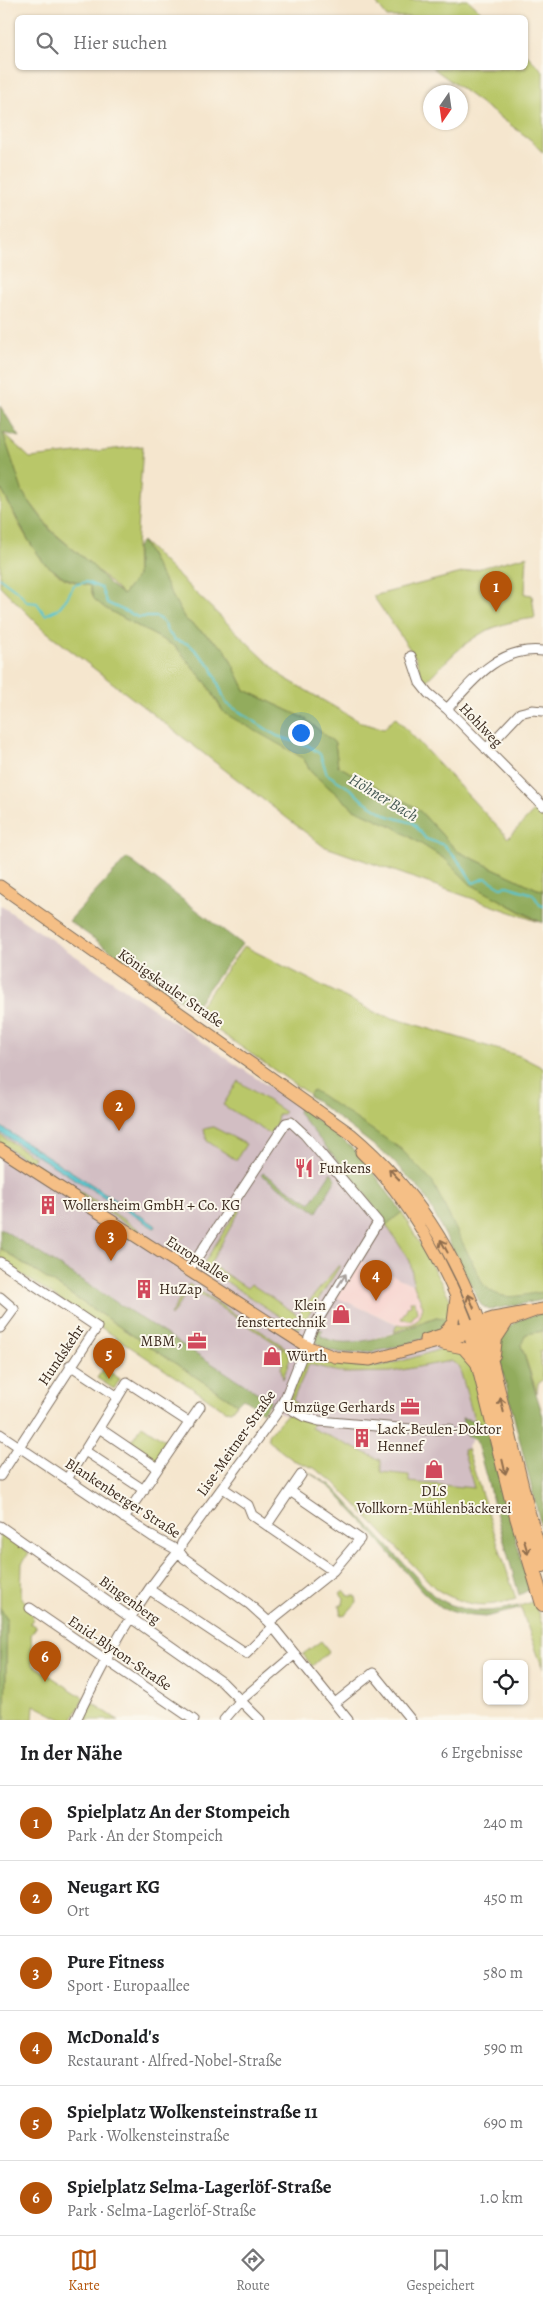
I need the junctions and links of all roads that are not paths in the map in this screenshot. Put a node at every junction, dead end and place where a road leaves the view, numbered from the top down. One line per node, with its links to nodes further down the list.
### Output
1 (543, 651): 3 (street)
2 (412, 656): 3 (street, Hohlweg)
3 (447, 709): 5 (street, Hohlweg)
4 (543, 711): 5 (street)
5 (486, 749): 6 (street, Hohlweg)
6 (543, 806)
7 (0, 886): 8 (main road, Königskauler Straße)
8 (323, 1116): 12 (main road, Königskauler Straße); 17 (main road, Königskauler Straße, one-way to 8)
9 (0, 1149): 11 (main road, Europaallee)
10 (0, 1262): 22 (street, Hundskehr)
11 (189, 1270): 20 (main road, Europaallee); 20 (street, Lise-Meitner-Straße, one-way to 11)
12 (456, 1296): 17 (main road, Königskauler Straße); 18 (main road)
13 (0, 1297): 16 (street)
14 (539, 1310): 15 (main road); 17 (main road)
15 (506, 1323): 17 (main road); 23 (highway)
16 (0, 1328)
17 (476, 1328): 18 (main road, Europaallee); 19 (main road, Europaallee); 23 (highway)
18 (444, 1333): 21 (main road, Europaallee)
19 (436, 1344): 21 (main road, Europaallee); 23 (main road)
20 (306, 1346): 21 (main road, Europaallee); 25 (street, Lise-Meitner-Straße)
21 (392, 1356)
22 (70, 1365): 24 (street); 31 (street, Hundskehr)
23 (487, 1366): 44 (highway, one-way to 23); 47 (highway, one-way to 47)
24 (118, 1397): 27 (street); 28 (street)
25 (282, 1404): 29 (street); 37 (street, Lise-Meitner-Straße)
26 (200, 1407): 27 (street)
27 (190, 1423): 33 (street)
28 (99, 1428): 32 (street); 33 (street)
29 (450, 1429)
30 (0, 1434): 31 (street, Blankenberger Straße)
31 (19, 1447): 35 (street); 36 (street, Blankenberger Straße)
32 (85, 1451): 36 (street); 38 (street)
33 (158, 1468): 38 (street)
34 (301, 1475): 39 (street)
35 (0, 1476)
36 (67, 1478): 40 (street, Blankenberger Straße)
37 (223, 1488): 41 (street); 43 (street, Lise-Meitner-Straße)
38 (144, 1490): 40 (street)
39 (290, 1491): 41 (street); 45 (street)
40 (124, 1518): 43 (street, Blankenberger Straße)
41 (267, 1525): 45 (street)
42 (0, 1526): 49 (street, Bingenberg)
43 (180, 1551): 46 (street, Lise-Meitner-Straße); 50 (street, Blankenberger Straße)
44 (543, 1564)
45 (333, 1571): 50 (street)
46 (150, 1590): 49 (street, Lise-Meitner-Straße); 50 (street)
47 (543, 1604)
48 (30, 1608): 52 (street, Enid-Blyton-Straße)
49 (132, 1617): 52 (street, Lise-Meitner-Straße); 53 (street, Bingenberg)
50 (271, 1625): 51 (street, Blankenberger Straße)
51 (295, 1654): 53 (street); 54 (street, Blankenberger Straße)
52 (106, 1660): 55 (street, Lise-Meitner-Straße); 56 (street, Enid-Blyton-Straße)
53 (242, 1700): 57 (street); 58 (street, Bingenberg)
54 (335, 1703): 59 (street, Blankenberger Straße); 60 (street)
55 (76, 1720)
56 (194, 1720)
57 (224, 1720)
58 (260, 1720)
59 (348, 1720)
60 (411, 1720)

